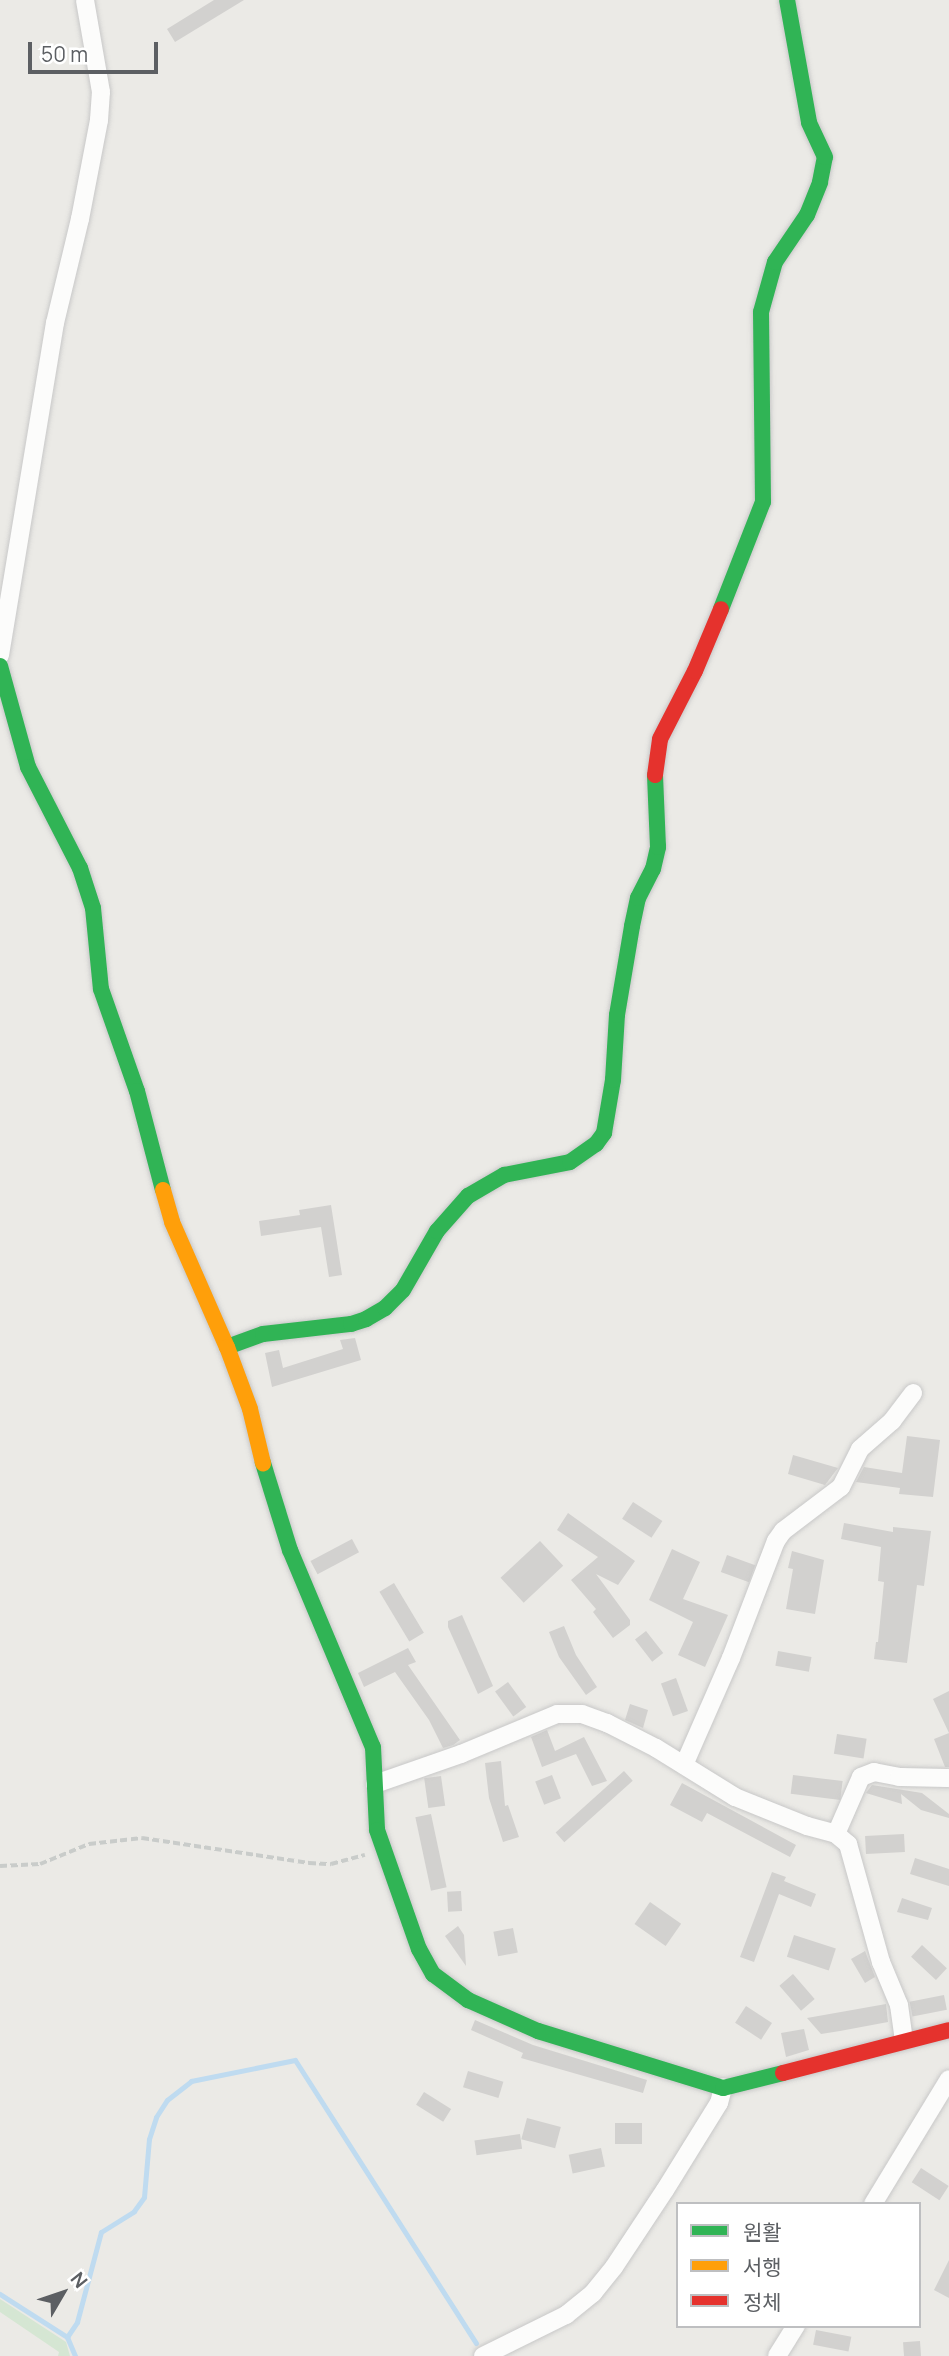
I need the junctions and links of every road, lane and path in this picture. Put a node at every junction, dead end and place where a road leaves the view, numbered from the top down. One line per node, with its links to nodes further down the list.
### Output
1 (85, 0): 3 (street)
2 (787, 0): 5 (street)
3 (0, 655)
4 (0, 666): 5 (street)
5 (227, 1347): 9 (street)
6 (913, 1393): 7 (street)
7 (684, 1765): 9 (street); 10 (street)
8 (949, 1779): 10 (street)
9 (375, 1784): 11 (street)
10 (836, 1834): 14 (street)
11 (383, 1848): 12 (path); 16 (street)
12 (0, 1866)
13 (949, 2030): 14 (street)
14 (905, 2039): 16 (street)
15 (949, 2079): 17 (street)
16 (723, 2088): 19 (street)
17 (874, 2202)
18 (795, 2328): 20 (street)
19 (484, 2356)
20 (777, 2356)

